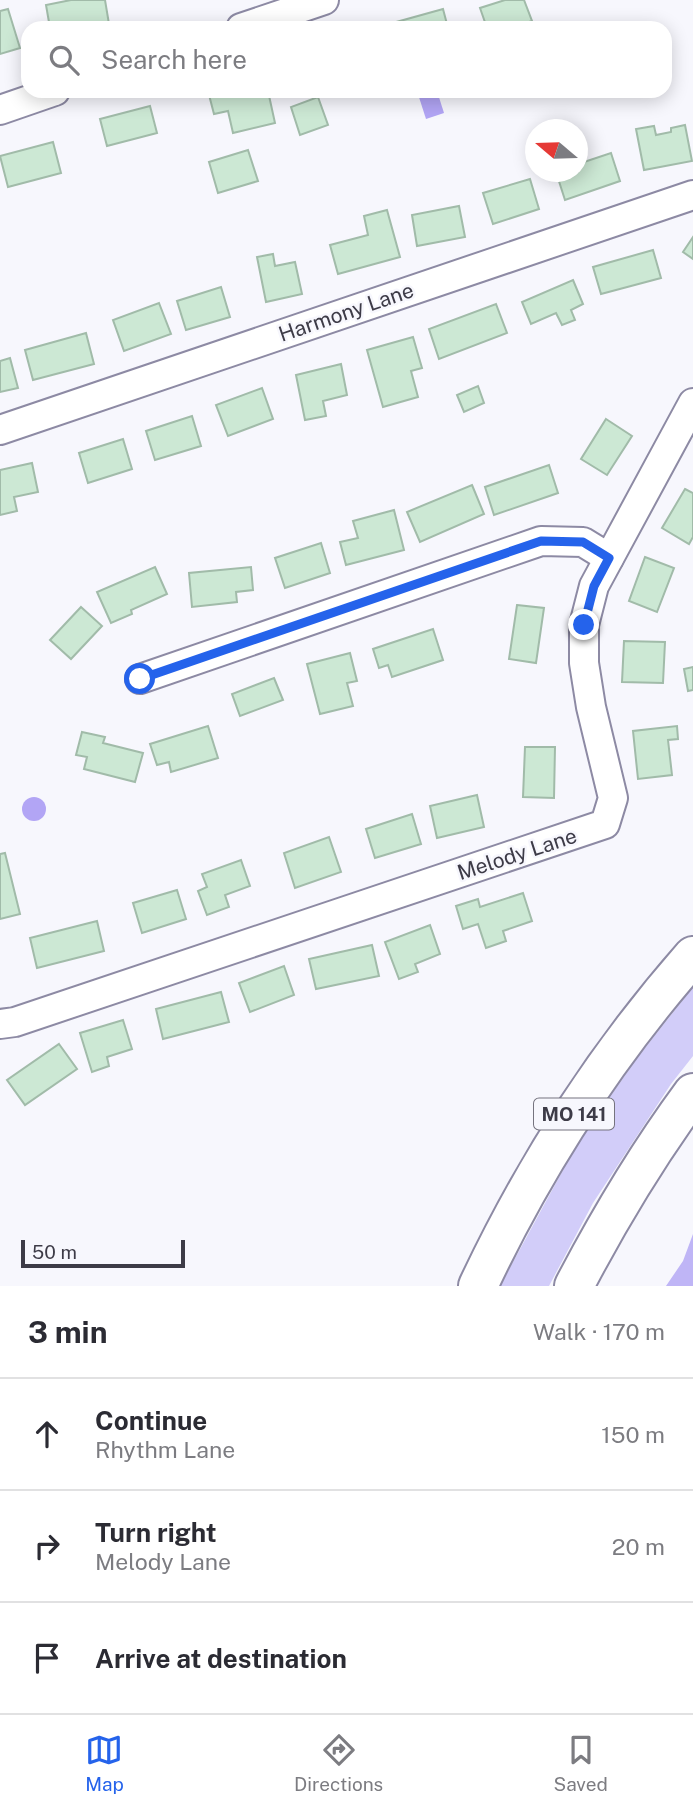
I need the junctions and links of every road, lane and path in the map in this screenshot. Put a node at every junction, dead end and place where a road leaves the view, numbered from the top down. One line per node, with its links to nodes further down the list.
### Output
1 (324, 0): 2 (street)
2 (262, 21)
3 (35, 98): 4 (street)
4 (0, 110)
5 (693, 195): 7 (street, Harmony Lane)
6 (693, 403): 8 (street, Melody Lane)
7 (0, 430)
8 (609, 558): 9 (street); 11 (street, Melody Lane)
9 (140, 679)
10 (693, 956): 13 (highway, MO 141)
11 (0, 1024)
12 (693, 1093): 14 (highway)
13 (478, 1286)
14 (574, 1286)

